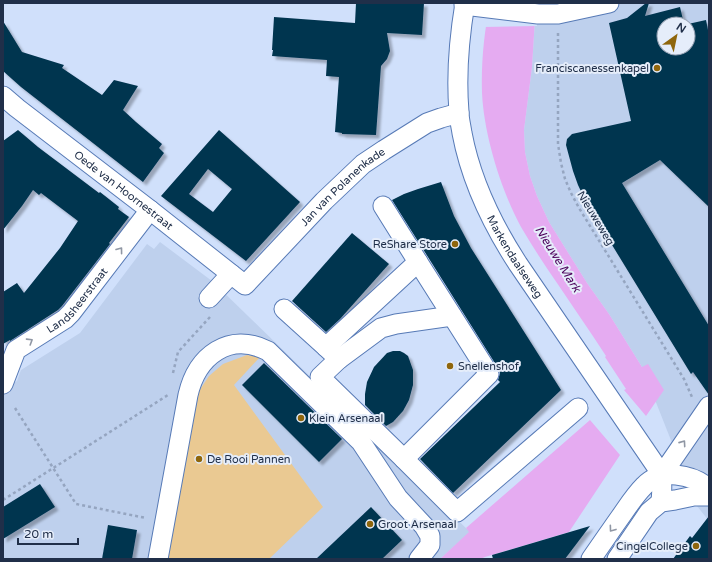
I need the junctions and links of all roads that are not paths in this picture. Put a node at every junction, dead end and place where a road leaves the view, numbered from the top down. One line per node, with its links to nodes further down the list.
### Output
1 (609, 3): 2 (street, Markendaalseweg)
2 (465, 4): 5 (street, Markendaalseweg)
3 (3, 96): 4 (street, Oede van Hoornestraat)
4 (10, 113): 7 (street, Oede van Hoornestraat)
5 (459, 113): 9 (street, Jan van Polanenkade); 18 (street, Markendaalseweg)
6 (383, 206): 8 (street)
7 (150, 210): 9 (street, Oede van Hoornestraat); 14 (street, Landsheerstraat, one-way to 7)
8 (418, 262): 12 (street); 13 (street)
9 (238, 279): 10 (street, Jan van Polanenkade)
10 (211, 306)
11 (284, 309): 13 (street)
12 (452, 316): 13 (street); 17 (street)
13 (333, 353): 17 (street)
14 (3, 384)
15 (578, 408): 17 (street)
16 (705, 412): 18 (street, one-way to 16)
17 (404, 459)
18 (661, 476): 19 (street); 20 (street, Markendaalseweg); 23 (street, one-way to 23)
19 (704, 493): 20 (street)
20 (661, 502): 24 (street)
21 (158, 559): 22 (street)
22 (419, 559)
23 (591, 559)
24 (617, 559)

